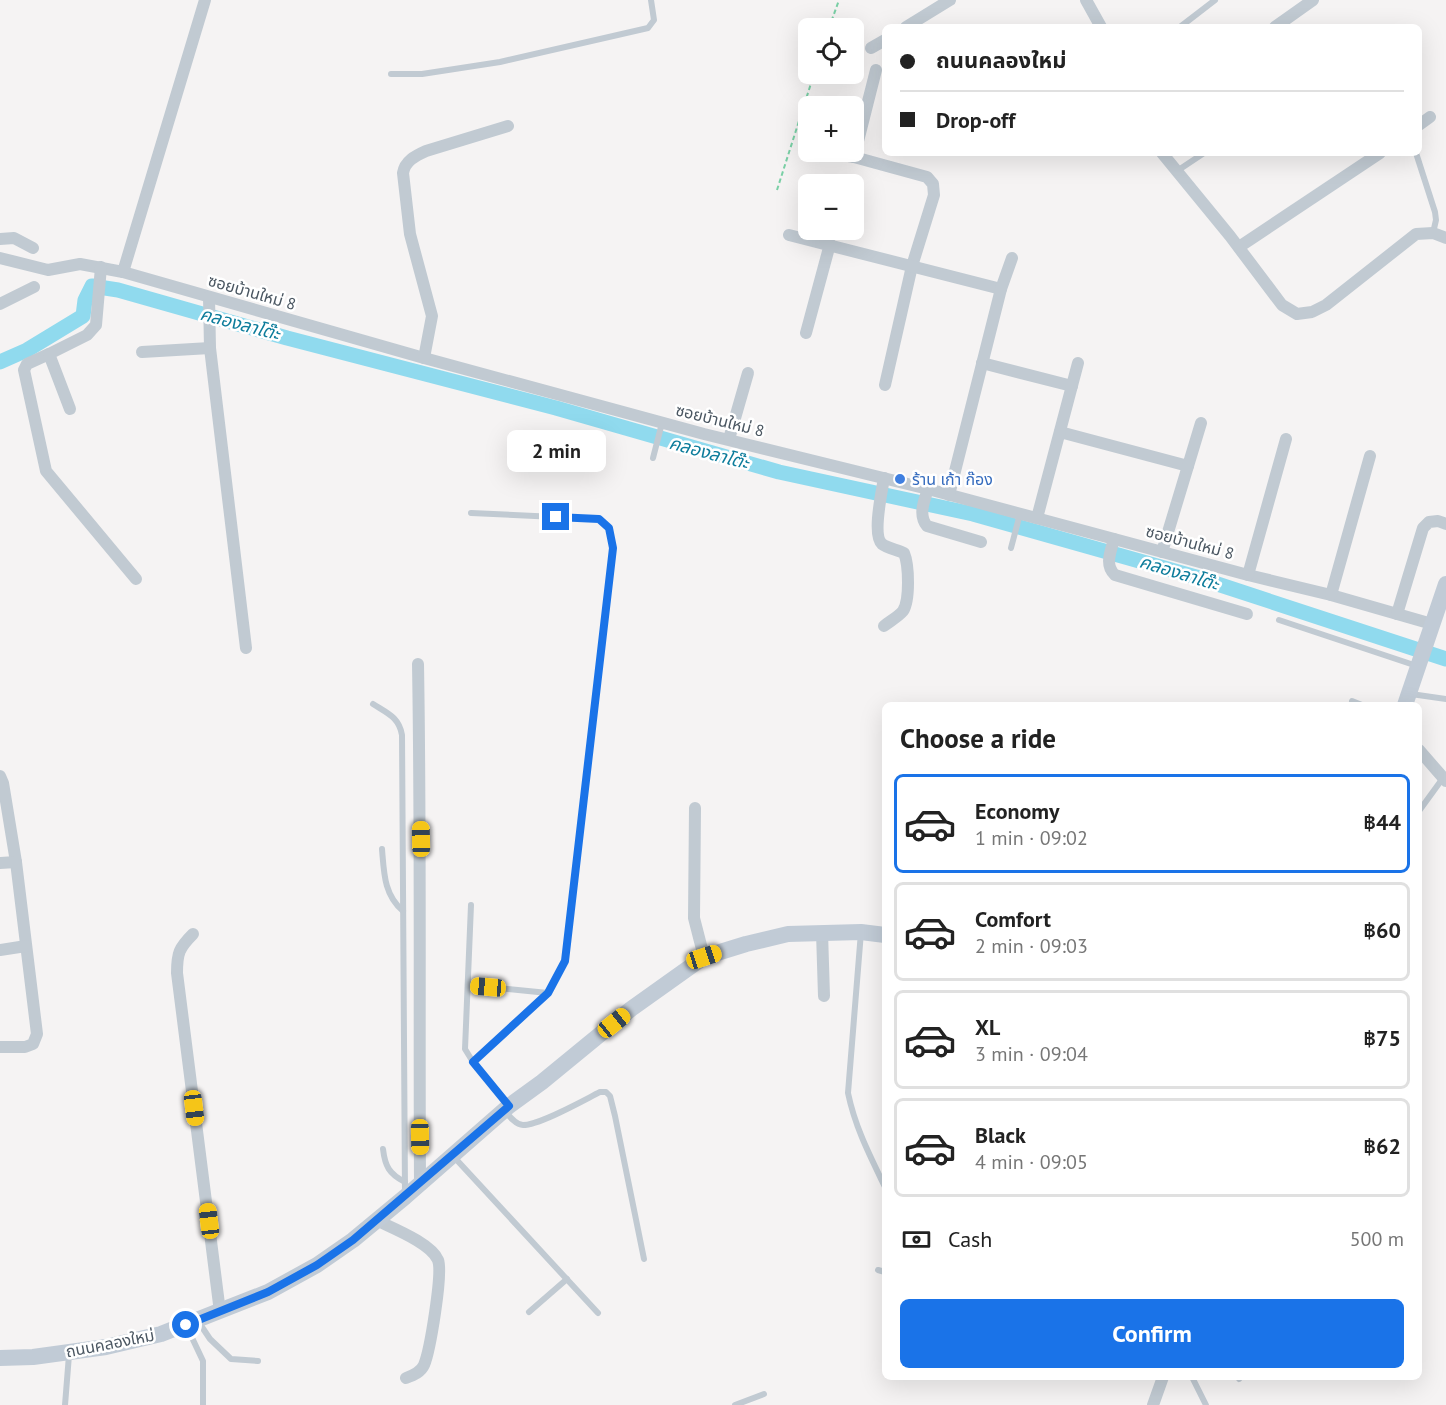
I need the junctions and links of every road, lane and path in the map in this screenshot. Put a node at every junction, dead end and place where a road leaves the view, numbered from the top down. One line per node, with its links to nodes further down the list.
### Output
1 (205, 0): 40 (street)
2 (651, 0): 16 (lane)
3 (839, 0): 8 (path)
4 (950, 0): 9 (street)
5 (1086, 0): 10 (street)
6 (1215, 0): 11 (lane)
7 (1313, 0): 12 (street)
8 (833, 18)
9 (911, 24)
10 (1096, 24)
11 (1184, 24)
12 (1279, 24)
13 (882, 42): 14 (street)
14 (871, 48)
15 (876, 70): 18 (street)
16 (391, 74)
17 (811, 84): 28 (path)
18 (864, 117)
19 (1430, 117): 20 (street)
20 (1422, 123)
21 (508, 126): 49 (street)
22 (1164, 156): 27 (street)
23 (1199, 156): 27 (lane)
24 (1376, 156): 34 (street)
25 (1417, 156): 29 (lane)
26 (864, 159): 38 (street)
27 (1176, 171): 34 (street)
28 (777, 190)
29 (1433, 233): 31 (street); 34 (street)
30 (789, 235): 33 (street)
31 (1446, 238)
32 (0, 239): 35 (street)
33 (830, 244): 38 (street); 45 (street)
34 (1239, 247)
35 (33, 248)
36 (0, 258): 39 (street, ซอยบ้านใหม่ 8)
37 (1012, 258): 42 (street)
38 (912, 266): 42 (street); 53 (street)
39 (101, 267): 40 (street, ซอยบ้านใหม่ 8); 48 (street)
40 (123, 272): 43 (street, ซอยบ้านใหม่ 8)
41 (34, 287): 44 (street)
42 (1001, 289): 50 (street)
43 (210, 297): 46 (street); 49 (street, ซอยบ้านใหม่ 8)
44 (0, 304)
45 (806, 333)
46 (210, 348): 47 (street); 84 (street)
47 (142, 352)
48 (49, 354): 55 (street); 76 (street)
49 (424, 358): 57 (street, ซอยบ้านใหม่ 8)
50 (982, 363): 54 (street); 65 (street)
51 (1078, 363): 54 (street)
52 (747, 373): 59 (street)
53 (885, 385)
54 (1072, 386): 58 (street)
55 (70, 409)
56 (1201, 423): 63 (street)
57 (661, 427): 59 (street, ซอยบ้านใหม่ 8); 62 (lane)
58 (1060, 432): 63 (street); 69 (street)
59 (729, 439): 64 (street, ซอยบ้านใหม่ 8)
60 (1286, 439): 75 (street)
61 (1370, 456): 78 (street)
62 (653, 458)
63 (1188, 466): 74 (street)
64 (883, 483): 66 (street, ซอยบ้านใหม่ 8); 82 (street)
65 (949, 495): 66 (street, ซอยบ้านใหม่ 8); 68 (street, ซอยบ้านใหม่ 8)
66 (925, 499): 71 (street)
67 (471, 513): 108 (lane)
68 (1019, 518): 69 (street, ซอยบ้านใหม่ 8); 73 (lane)
69 (1037, 518): 72 (street, ซอยบ้านใหม่ 8)
70 (1446, 524): 80 (street)
71 (981, 542)
72 (1113, 544): 74 (street, ซอยบ้านใหม่ 8); 79 (street)
73 (1011, 548)
74 (1162, 552): 75 (street, ซอยบ้านใหม่ 8)
75 (1248, 575): 78 (street, ซอยบ้านใหม่ 8)
76 (136, 579)
77 (1446, 584): 83 (street)
78 (1331, 595): 80 (street, ซอยบ้านใหม่ 8)
79 (1247, 614)
80 (1397, 614): 83 (street, ซอยบ้านใหม่ 8)
81 (1279, 620): 85 (lane)
82 (884, 626)
83 (1430, 630): 85 (street)
84 (246, 648)
85 (1419, 663): 87 (street)
86 (418, 664): 116 (street)
87 (1406, 699): 88 (lane)
88 (1446, 699)
89 (373, 704): 99 (lane)
90 (1422, 753): 92 (street)
91 (0, 776): 96 (street)
92 (1445, 779): 93 (lane)
93 (1422, 807)
94 (695, 808): 106 (street)
95 (382, 849): 99 (lane)
96 (16, 862): 97 (street); 104 (street)
97 (0, 863)
98 (471, 905): 107 (lane)
99 (403, 911): 116 (lane)
100 (822, 932): 101 (street, ถนนคลองใหม่); 106 (street, ถนนคลองใหม่); 109 (street)
101 (861, 932): 103 (street, ถนนคลองใหม่); 115 (lane)
102 (193, 934): 120 (street)
103 (882, 935)
104 (26, 946): 105 (street); 110 (street)
105 (0, 950)
106 (704, 957): 112 (street, ถนนคลองใหม่)
107 (468, 986): 108 (lane); 111 (lane)
108 (548, 993): 111 (lane)
109 (824, 996)
110 (0, 1047)
111 (473, 1062): 112 (lane)
112 (507, 1108): 114 (street, ถนนคลองใหม่); 118 (lane)
113 (383, 1149): 116 (lane)
114 (452, 1155): 116 (street, ถนนคลองใหม่); 119 (lane)
115 (882, 1181)
116 (410, 1187): 117 (street, ถนนคลองใหม่)
117 (376, 1220): 120 (street, ถนนคลองใหม่); 127 (street)
118 (644, 1259)
119 (567, 1279): 121 (lane); 122 (lane)
120 (220, 1312): 123 (street, ถนนคลองใหม่)
121 (529, 1312)
122 (598, 1313)
123 (192, 1323): 124 (street, ถนนคลองใหม่); 126 (lane); 132 (lane)
124 (69, 1352): 125 (street, ถนนคลองใหม่); 131 (lane)
125 (0, 1358)
126 (258, 1361)
127 (406, 1378)
128 (1162, 1380): 134 (street)
129 (1194, 1380): 135 (lane)
130 (764, 1394): 133 (lane)
131 (65, 1405)
132 (203, 1405)
133 (735, 1405)
134 (1153, 1405)
135 (1206, 1405)

